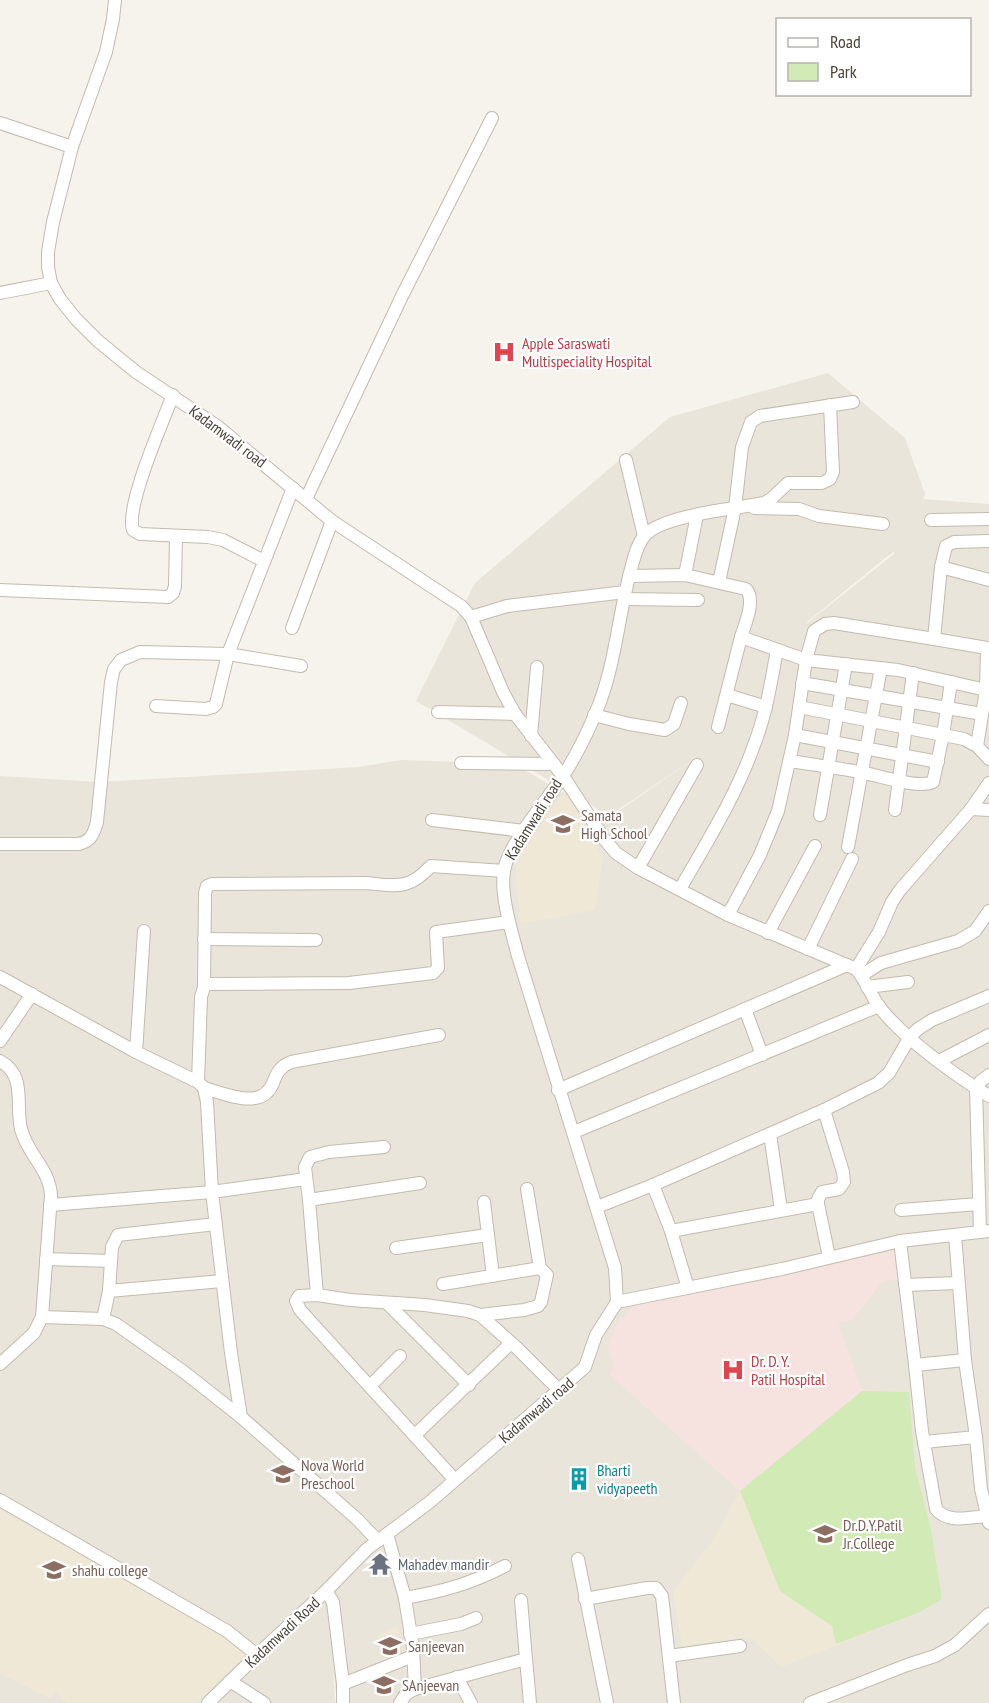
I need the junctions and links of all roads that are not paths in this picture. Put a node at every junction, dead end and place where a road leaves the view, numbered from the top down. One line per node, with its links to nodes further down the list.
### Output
1 (115, 0): 4 (street, Kadamwadi road)
2 (492, 118): 12 (street)
3 (0, 123): 4 (street)
4 (72, 147): 5 (street, Kadamwadi road)
5 (51, 283): 6 (street); 7 (street, Kadamwadi road)
6 (0, 292)
7 (173, 395): 11 (street, Kadamwadi road); 19 (street)
8 (853, 402): 9 (street)
9 (831, 405): 13 (street); 13 (street)
10 (626, 460): 20 (street)
11 (293, 489): 12 (street, Kadamwadi road); 22 (street)
12 (306, 500): 17 (street, Kadamwadi road)
13 (735, 508): 14 (street); 18 (street); 27 (street)
14 (697, 514): 20 (street); 24 (street)
15 (989, 519): 16 (street)
16 (932, 520)
17 (332, 521): 31 (street, Kadamwadi road); 32 (street)
18 (883, 524)
19 (176, 536): 22 (street); 28 (street)
20 (644, 536): 25 (street)
21 (989, 541): 23 (street)
22 (264, 561): 37 (street)
23 (941, 567): 26 (street); 34 (street)
24 (685, 575): 25 (street); 27 (street)
25 (629, 576): 29 (street)
26 (989, 580)
27 (719, 582): 33 (street)
28 (0, 590)
29 (625, 595): 30 (street); 31 (street); 59 (street)
30 (698, 600)
31 (471, 617): 57 (street, Kadamwadi road)
32 (292, 628)
33 (741, 637): 36 (street); 48 (street)
34 (934, 639): 35 (street); 38 (street)
35 (988, 648): 47 (street)
36 (777, 650): 38 (street); 53 (street)
37 (228, 654): 40 (street); 52 (street); 88 (street)
38 (806, 660): 39 (street); 45 (street)
39 (846, 664): 42 (street); 46 (street)
40 (301, 666)
41 (537, 667): 66 (street)
42 (881, 668): 43 (street); 49 (street)
43 (913, 673): 44 (street); 50 (street)
44 (951, 682): 47 (street); 55 (street)
45 (802, 683): 46 (street); 54 (street)
46 (842, 690): 49 (street); 60 (street)
47 (986, 690): 58 (street)
48 (726, 695): 53 (street); 62 (street)
49 (876, 696): 50 (street); 61 (street)
50 (909, 702): 55 (street); 63 (street)
51 (681, 703): 59 (street)
52 (156, 706)
53 (766, 707): 92 (street)
54 (798, 707): 60 (street); 64 (street)
55 (947, 708): 58 (street); 65 (street)
56 (438, 712): 57 (street)
57 (515, 714): 66 (street, Kadamwadi road)
58 (982, 714): 68 (street)
59 (594, 715): 79 (street)
60 (837, 715): 61 (street); 67 (street)
61 (872, 721): 63 (street); 69 (street)
62 (718, 727)
63 (906, 728): 65 (street); 70 (street)
64 (795, 735): 67 (street); 72 (street)
65 (943, 735): 68 (street); 73 (street)
66 (531, 736): 75 (street, Kadamwadi road)
67 (834, 742): 69 (street); 77 (street)
68 (977, 746): 71 (street)
69 (867, 748): 70 (street); 78 (street)
70 (903, 754): 73 (street); 80 (street)
71 (989, 759)
72 (790, 761): 77 (street); 94 (street)
73 (938, 762): 80 (street)
74 (461, 763): 75 (street)
75 (554, 764): 79 (street, Kadamwadi road)
76 (697, 765): 90 (street)
77 (829, 767): 78 (street); 85 (street)
78 (863, 772): 80 (street); 100 (street)
79 (563, 776): 87 (street, Kadamwadi road); 90 (street)
80 (899, 780): 83 (street)
81 (989, 783): 82 (street)
82 (971, 809): 84 (street); 101 (street)
83 (895, 810)
84 (989, 810)
85 (820, 815)
86 (432, 820): 87 (street)
87 (525, 831): 91 (street, Kadamwadi road)
88 (0, 844)
89 (815, 846): 97 (street)
90 (638, 868): 92 (street)
91 (504, 871): 95 (street, Kadamwadi road); 98 (street)
92 (680, 889): 94 (street)
93 (989, 911): 101 (street)
94 (728, 915): 97 (street)
95 (509, 922): 104 (street); 120 (street, Kadamwadi road)
96 (144, 932): 113 (street)
97 (768, 933): 100 (street)
98 (204, 939): 99 (street); 104 (street)
99 (316, 940)
100 (808, 949): 101 (street)
101 (858, 974): 103 (street); 107 (street); 108 (street)
102 (0, 977): 105 (street)
103 (908, 982)
104 (204, 987): 118 (street)
105 (32, 994): 112 (street); 113 (street)
106 (989, 996): 111 (street)
107 (879, 1006): 111 (street); 114 (street)
108 (745, 1009): 114 (street); 120 (street)
109 (439, 1035): 118 (street)
110 (989, 1035): 116 (street)
111 (910, 1037): 116 (street); 122 (street)
112 (0, 1041)
113 (136, 1052): 118 (street)
114 (762, 1055): 123 (street)
115 (0, 1061): 135 (street)
116 (939, 1061): 119 (street)
117 (989, 1075): 119 (street)
118 (201, 1085): 130 (street)
119 (976, 1088): 121 (street); 134 (street)
120 (558, 1090): 123 (street, Kadamwadi road)
121 (989, 1096)
122 (824, 1110): 124 (street); 133 (street)
123 (574, 1131): 136 (street, Kadamwadi road)
124 (770, 1134): 128 (street); 137 (street)
125 (384, 1147): 126 (street)
126 (306, 1179): 130 (street); 131 (street)
127 (420, 1184): 131 (street)
128 (653, 1185): 136 (street); 140 (street)
129 (527, 1189): 149 (street)
130 (212, 1192): 135 (street); 139 (street)
131 (309, 1200): 157 (street)
132 (484, 1202): 142 (street)
133 (818, 1204): 137 (street); 146 (street)
134 (979, 1204): 138 (street); 141 (street)
135 (50, 1205): 147 (street)
136 (597, 1206): 158 (street, Kadamwadi road)
137 (781, 1210): 140 (street)
138 (901, 1210)
139 (216, 1224): 148 (street); 151 (street)
140 (671, 1231): 155 (street)
141 (985, 1232): 143 (street)
142 (488, 1235): 145 (street); 150 (street)
143 (955, 1235): 144 (street); 152 (street)
144 (900, 1242): 146 (street); 154 (street)
145 (396, 1248)
146 (828, 1257): 155 (street)
147 (46, 1259): 148 (street); 161 (street)
148 (111, 1261): 156 (street)
149 (540, 1268): 150 (street); 160 (street)
150 (493, 1276): 153 (street)
151 (222, 1281): 156 (street); 171 (street)
152 (957, 1283): 154 (street); 165 (street)
153 (443, 1284)
154 (905, 1286): 167 (street)
155 (688, 1288): 158 (street)
156 (109, 1291): 162 (street)
157 (317, 1295): 159 (street); 169 (street)
158 (617, 1302): 170 (street, Kadamwadi road)
159 (387, 1303): 160 (street); 168 (street)
160 (480, 1315): 163 (street)
161 (42, 1317): 162 (street); 166 (street)
162 (103, 1318): 171 (street)
163 (511, 1344): 168 (street); 170 (street)
164 (400, 1356): 169 (street)
165 (965, 1360): 167 (street); 173 (street)
166 (0, 1364)
167 (915, 1365): 174 (street)
168 (469, 1385): 172 (street)
169 (370, 1386): 172 (street)
170 (560, 1391): 175 (street, Kadamwadi road)
171 (241, 1417): 179 (street)
172 (415, 1435): 175 (street)
173 (976, 1437): 174 (street); 176 (street)
174 (924, 1442): 178 (street)
175 (455, 1480): 179 (street, Kadamwadi road)
176 (985, 1487): 178 (street)
177 (0, 1500): 190 (street)
178 (988, 1520)
179 (382, 1538): 182 (street, Kadamwadi road); 183 (street)
180 (578, 1559): 184 (street)
181 (505, 1566): 183 (street)
182 (326, 1591): 190 (street, Kadamwadi Road); 196 (street, Kadamwadi Road)
183 (405, 1598): 188 (street)
184 (585, 1599): 192 (street); 205 (street)
185 (521, 1600): 193 (street)
186 (989, 1614): 198 (street)
187 (476, 1618): 188 (street)
188 (410, 1634): 191 (street)
189 (740, 1646): 192 (street)
190 (256, 1655): 195 (street, Kadamwadi Road)
191 (413, 1656): 196 (street); 197 (street)
192 (669, 1656): 206 (street)
193 (526, 1659): 194 (street); 204 (street)
194 (457, 1677): 197 (street); 203 (street)
195 (230, 1681): 199 (street, Kadamwadi Road); 200 (street)
196 (343, 1684): 201 (street, Kadamwadi Road)
197 (416, 1689): 202 (street)
198 (835, 1699): 207 (street)
199 (208, 1703)
200 (264, 1703)
201 (343, 1703)
202 (400, 1703)
203 (471, 1703)
204 (530, 1703)
205 (608, 1703)
206 (674, 1703)
207 (810, 1703)

